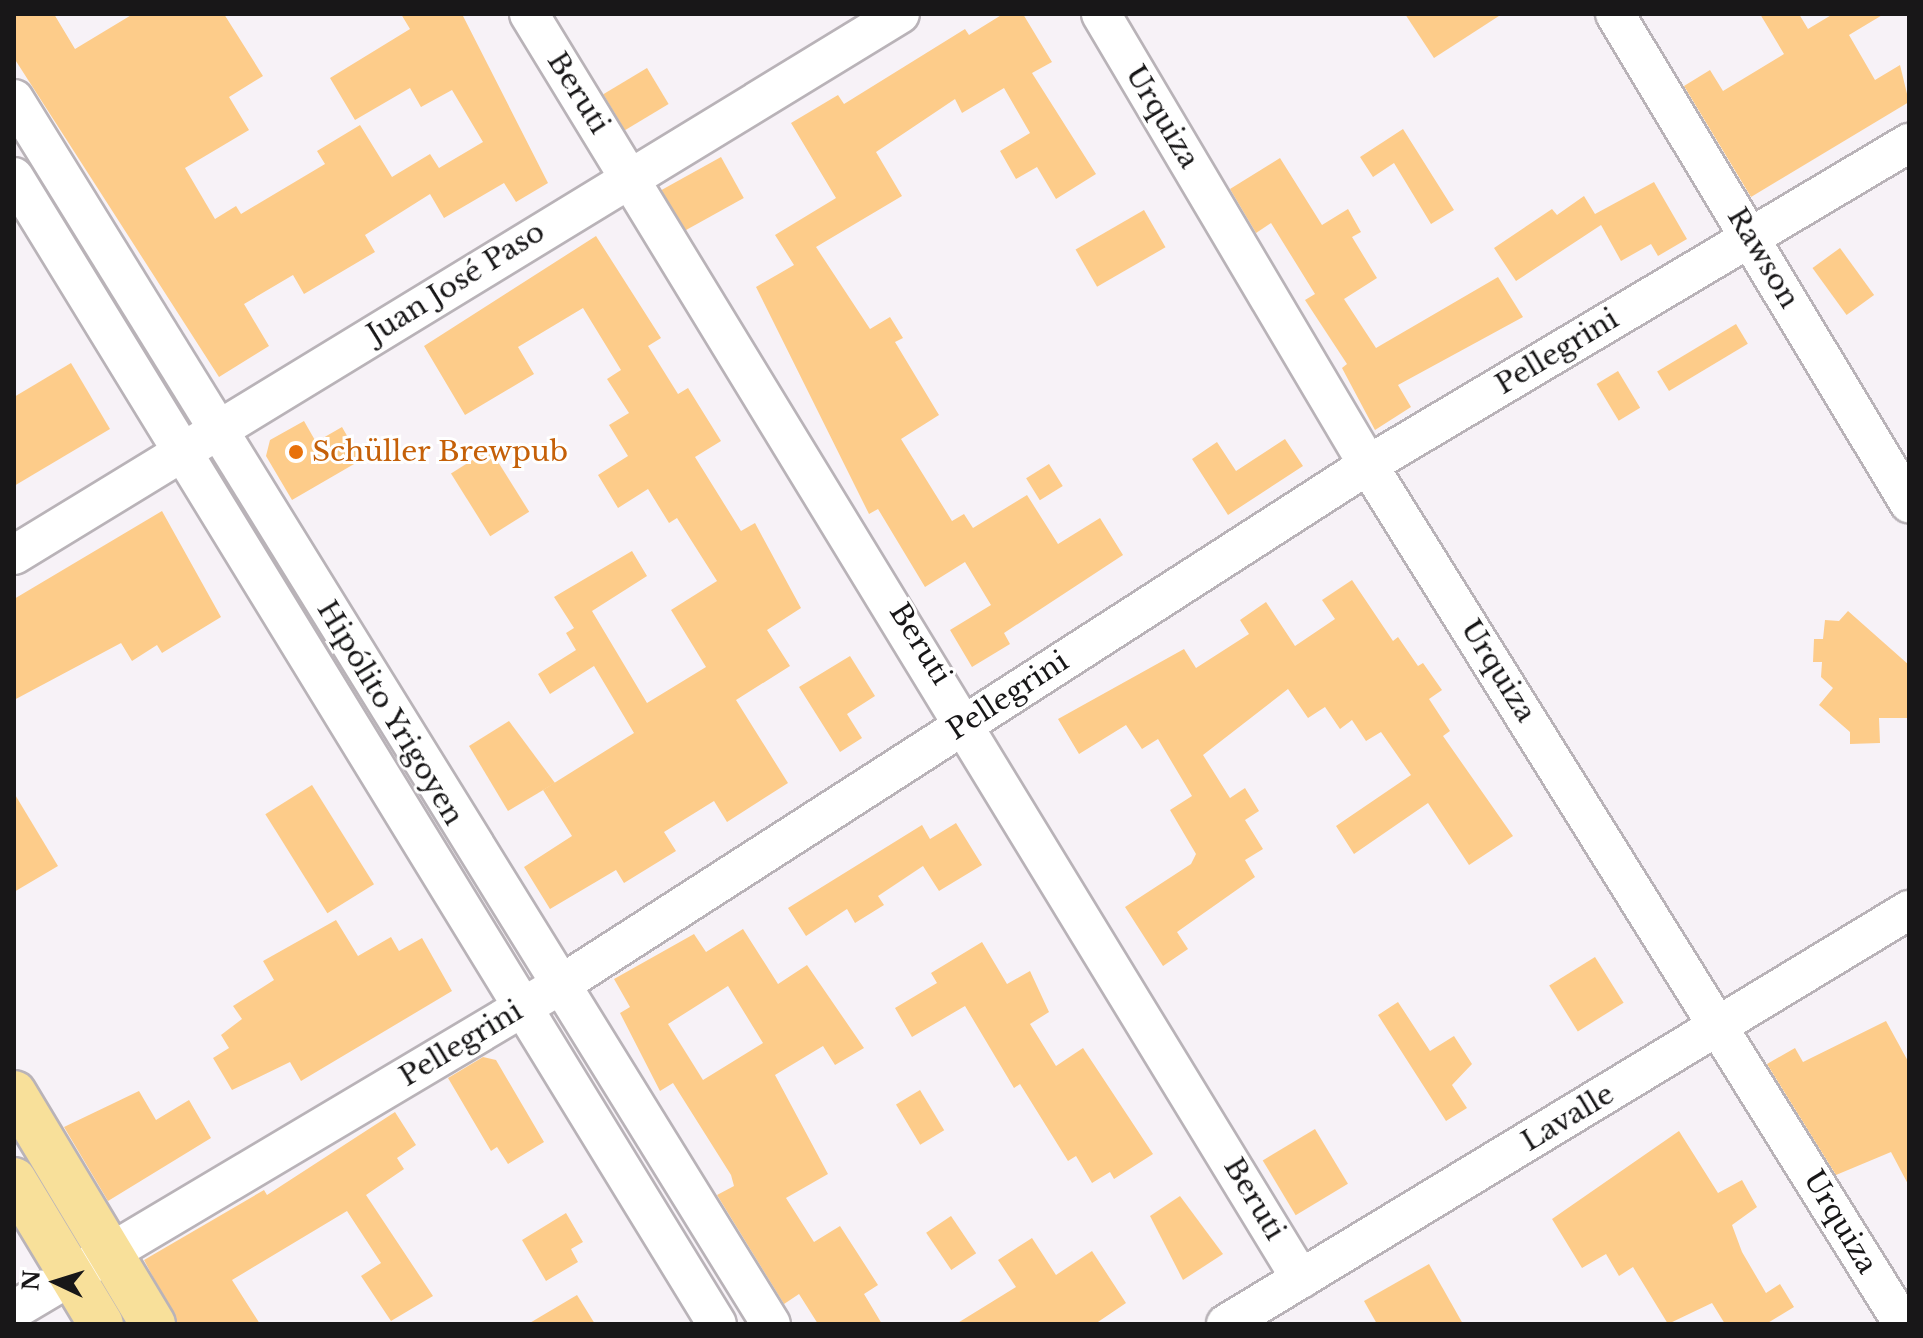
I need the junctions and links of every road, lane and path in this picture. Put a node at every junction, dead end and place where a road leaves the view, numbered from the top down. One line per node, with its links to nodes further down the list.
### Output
1 (529, 14): 7 (street, Beruti)
2 (900, 14): 7 (street, Juan José Paso)
3 (1101, 14): 12 (street, Urquiza)
4 (1615, 14): 9 (street, Rawson)
5 (14, 99): 10 (street, Hipólito Yrigoyen)
6 (1909, 143): 9 (street, Pellegrini)
7 (630, 176): 10 (street, Juan José Paso); 15 (street, Beruti)
8 (14, 177): 11 (street, Hipólito Yrigoyen)
9 (1750, 236): 12 (street, Pellegrini); 13 (street, Rawson)
10 (217, 430): 11 (street, Juan José Paso); 17 (street, Hipólito Yrigoyen)
11 (182, 451): 14 (street, Juan José Paso); 18 (street, Hipólito Yrigoyen)
12 (1368, 465): 15 (street, Pellegrini); 19 (street, Urquiza)
13 (1909, 503)
14 (14, 555)
15 (968, 722): 17 (street, Pellegrini); 24 (street, Beruti)
16 (1909, 910): 19 (street, Lavalle)
17 (557, 987): 18 (street, Pellegrini); 29 (street, Hipólito Yrigoyen)
18 (522, 1008): 22 (street, Pellegrini); 28 (street, Hipólito Yrigoyen)
19 (1720, 1026): 24 (street, Lavalle); 31 (street, Urquiza)
20 (14, 1093): 22 (main road)
21 (14, 1180): 23 (main road)
22 (108, 1252): 23 (street, Pellegrini); 27 (main road)
23 (71, 1276): 25 (street, Pellegrini); 26 (main road)
24 (1301, 1279): 30 (street, Lavalle)
25 (14, 1310)
26 (101, 1324)
27 (153, 1324)
28 (717, 1324)
29 (771, 1324)
30 (1226, 1324)
31 (1903, 1324)

